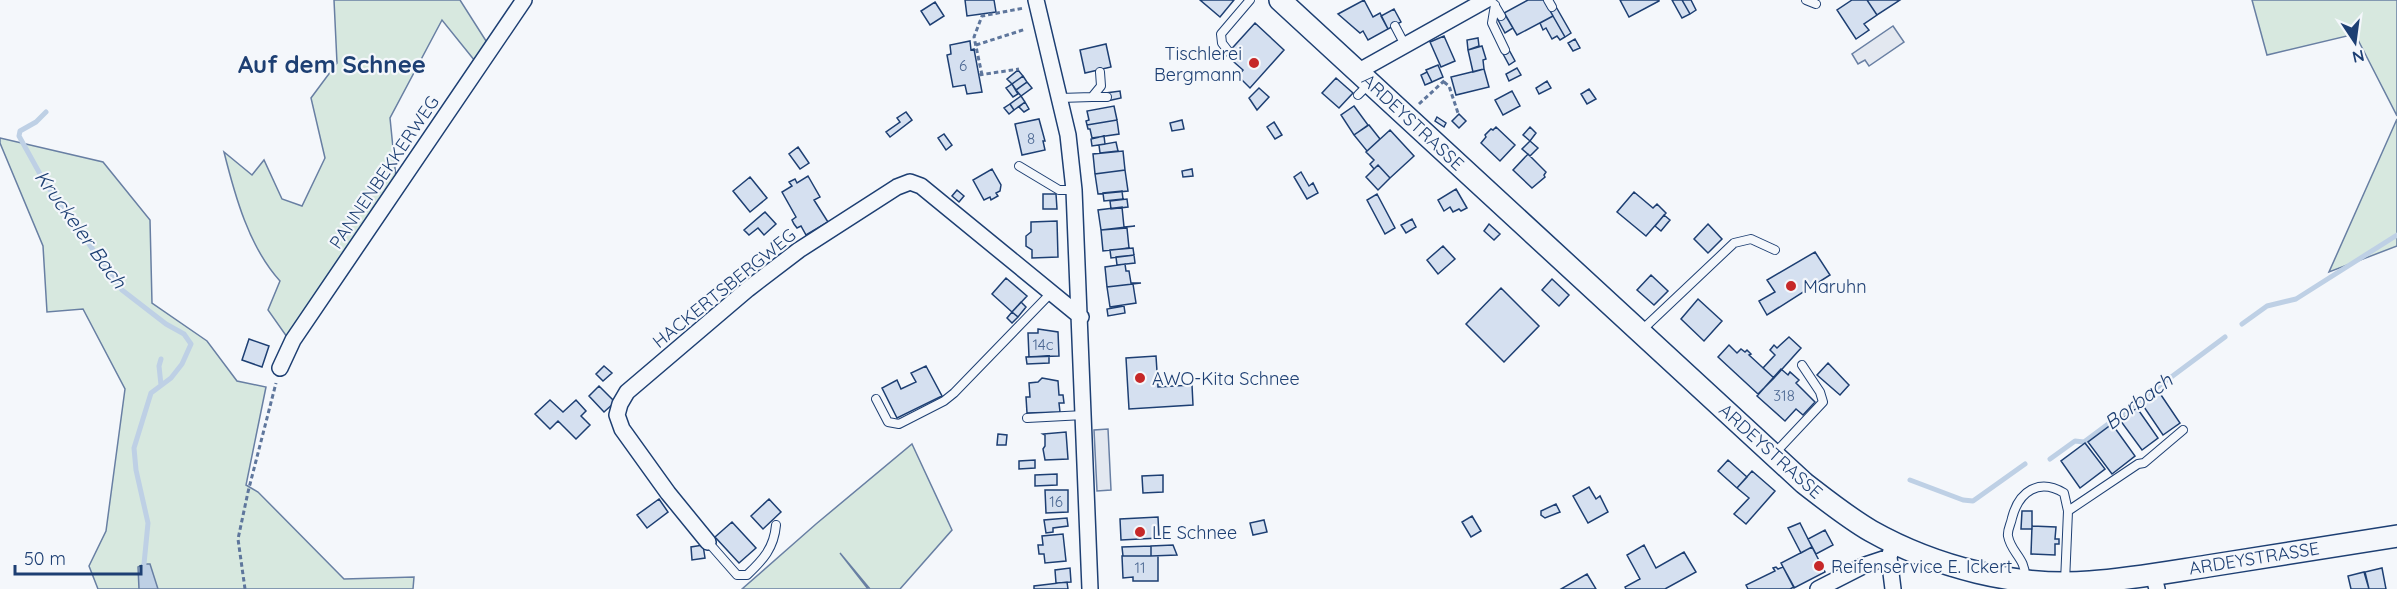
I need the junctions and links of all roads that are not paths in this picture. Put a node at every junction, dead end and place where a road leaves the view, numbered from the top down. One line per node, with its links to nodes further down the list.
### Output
1 (524, 0): 25 (street, PANNENBEKKERWEG)
2 (1250, 0): 12 (lane)
3 (1280, 0): 14 (main road, ARDEYSTRASSE)
4 (1806, 0): 7 (lane)
5 (1491, 2): 8 (lane); 10 (street); 11 (lane)
6 (1037, 3): 17 (street)
7 (1816, 4)
8 (1501, 16)
9 (1395, 26): 10 (lane)
10 (1405, 45): 14 (street)
11 (1505, 50)
12 (1229, 52)
13 (1100, 72): 15 (lane)
14 (1369, 84): 23 (main road, ARDEYSTRASSE)
15 (1092, 97): 16 (lane); 17 (lane)
16 (1107, 97)
17 (1060, 98): 19 (street)
18 (1019, 166): 19 (lane)
19 (1074, 190): 22 (street)
20 (1775, 250): 23 (lane)
21 (1050, 294): 22 (street, HACKERTSBERGWEG); 26 (lane); 34 (street, HACKERTSBERGWEG)
22 (1081, 317): 27 (street)
23 (1641, 331): 30 (main road, ARDEYSTRASSE)
24 (1802, 365): 30 (lane)
25 (280, 368)
26 (876, 399)
27 (1084, 415): 28 (lane); 39 (street)
28 (1027, 418)
29 (2183, 430): 31 (lane)
30 (1774, 454): 35 (main road, ARDEYSTRASSE)
31 (2068, 511): 36 (lane); 38 (lane)
32 (776, 525): 34 (lane)
33 (2397, 536): 37 (main road, ARDEYSTRASSE)
34 (708, 543)
35 (1891, 550): 36 (main road, ARDEYSTRASSE); 40 (street); 41 (street)
36 (2012, 582): 38 (main road, ARDEYSTRASSE)
37 (2155, 582): 38 (main road, ARDEYSTRASSE)
38 (2056, 585)
39 (1090, 589)
40 (1818, 589)
41 (1893, 589)

